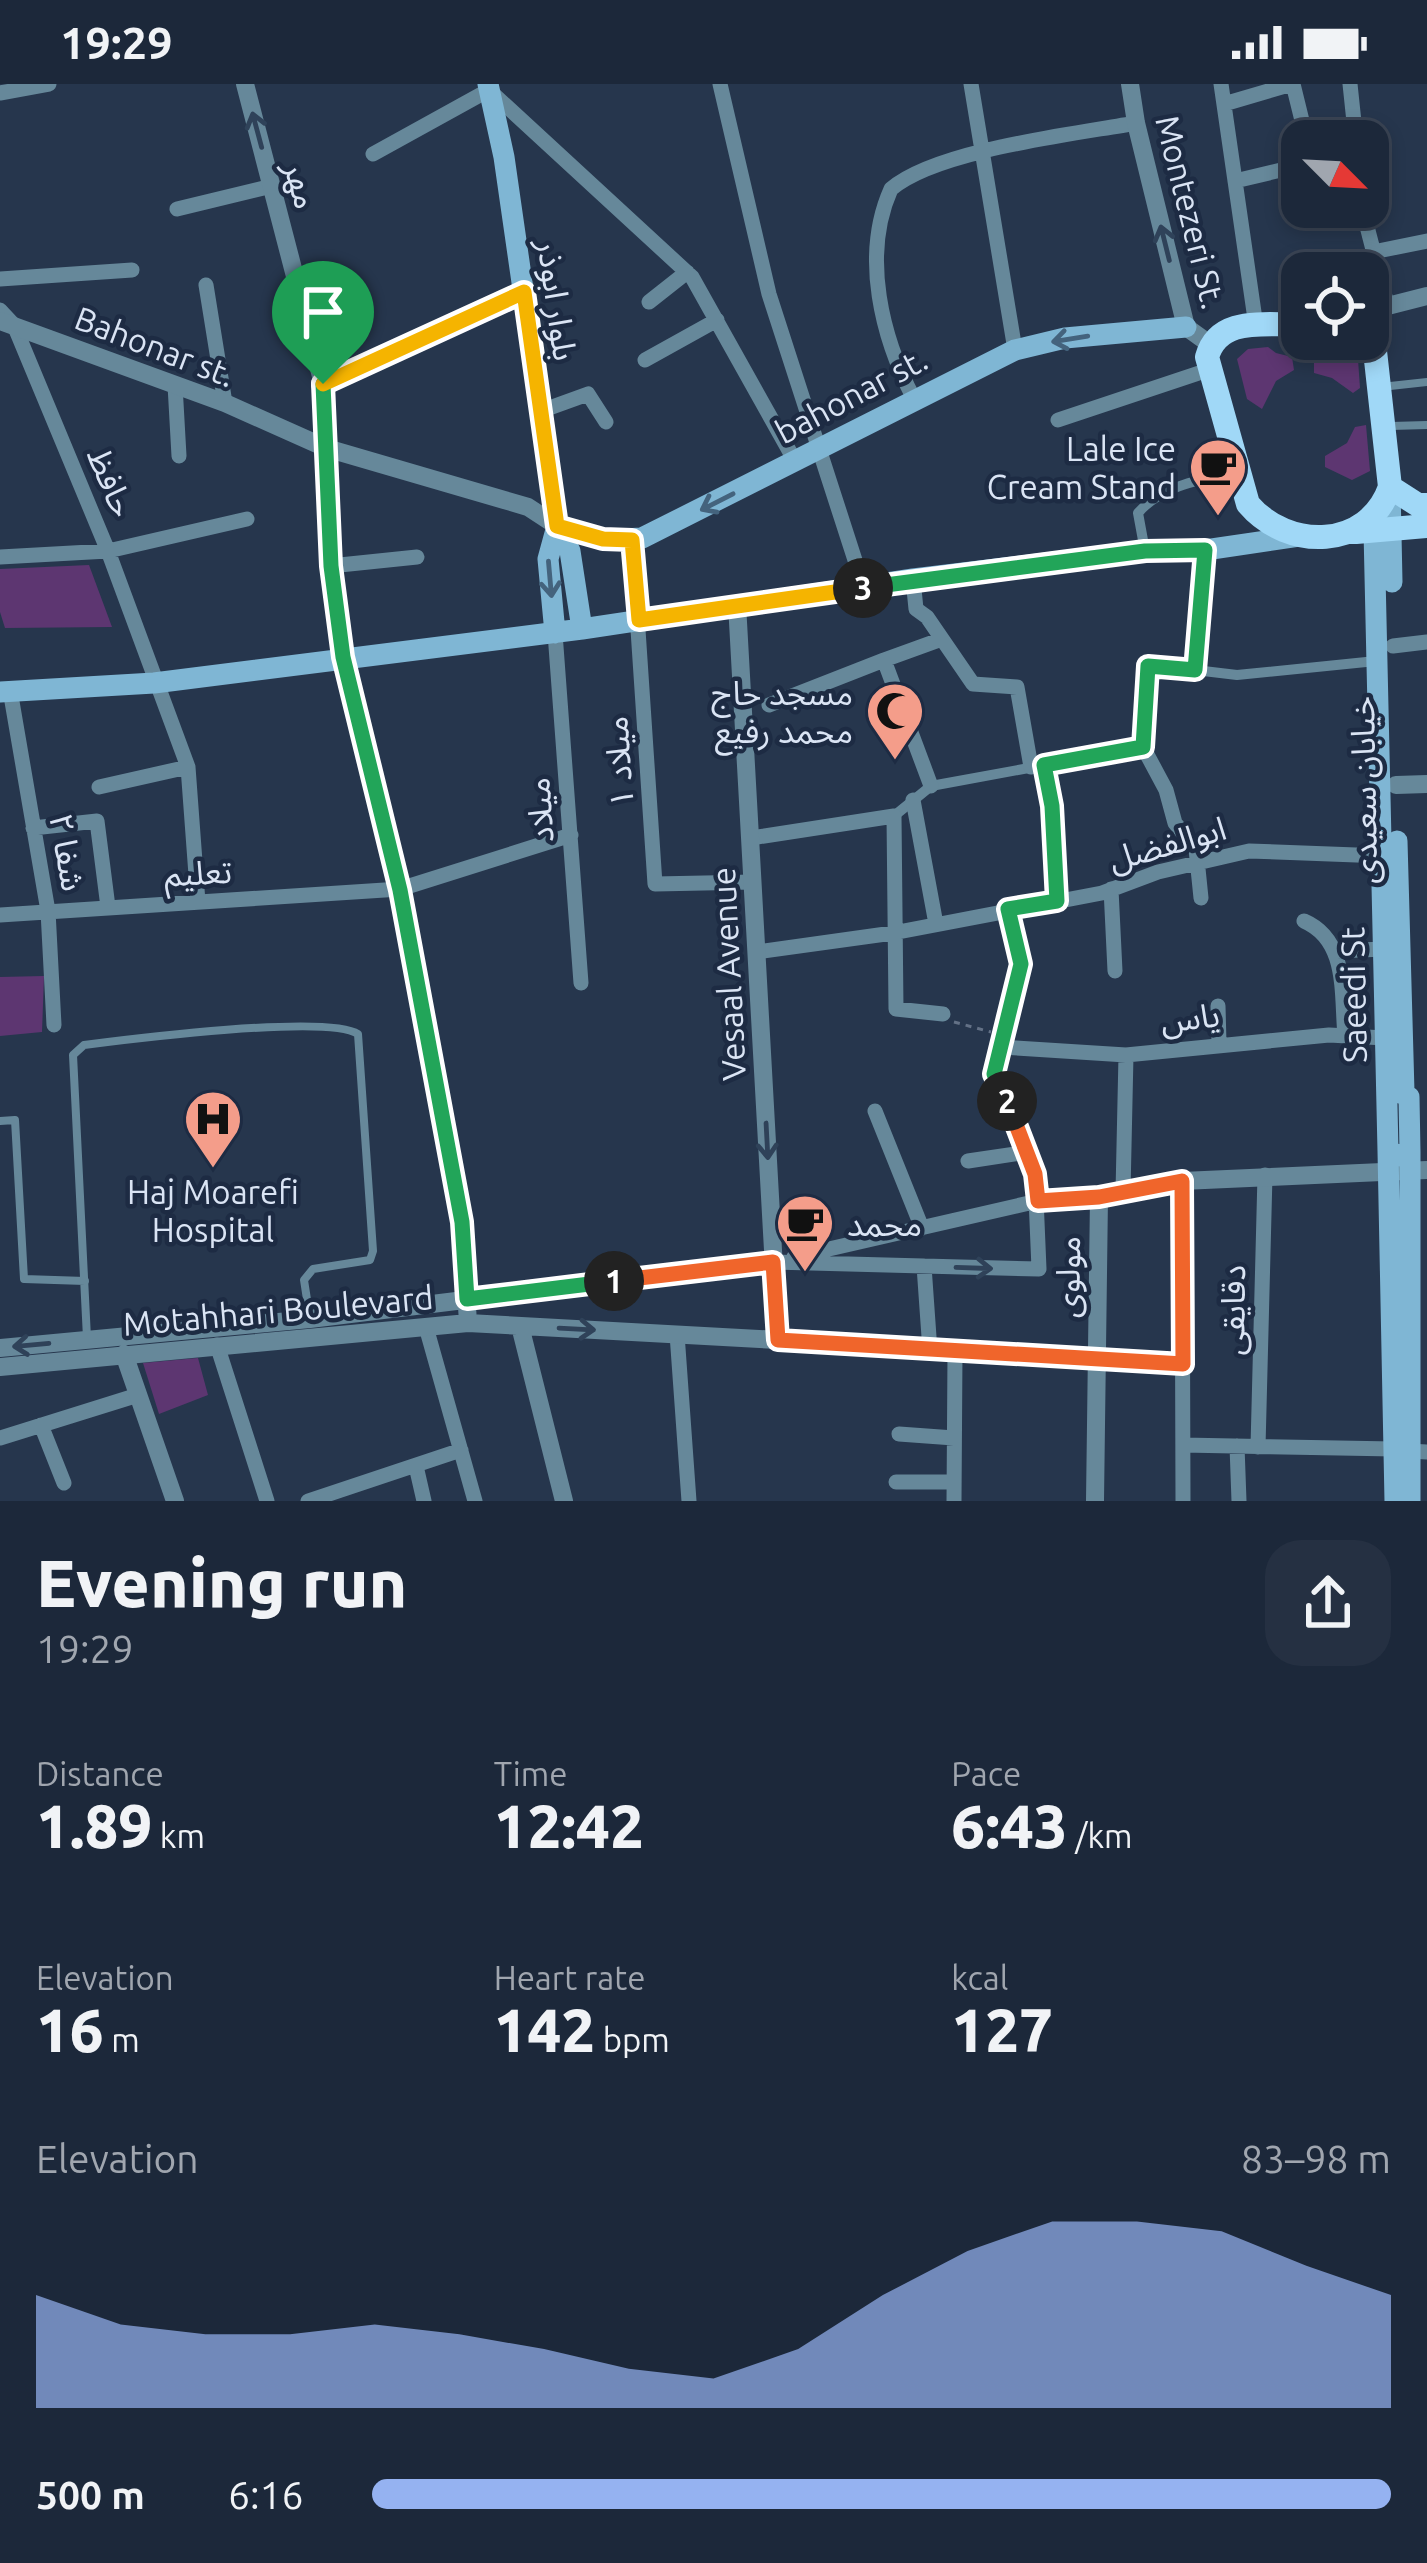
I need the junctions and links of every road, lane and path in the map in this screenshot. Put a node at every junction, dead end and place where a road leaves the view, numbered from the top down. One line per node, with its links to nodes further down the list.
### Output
1 (50, 84): 10 (street)
2 (245, 84): 19 (street, مهر, one-way to 2)
3 (720, 84): 54 (street)
4 (970, 84): 15 (street)
5 (1130, 84): 14 (street, Montezeri St.)
6 (1221, 84): 11 (street)
7 (1293, 84): 11 (street); 12 (street)
8 (1350, 84): 13 (street)
9 (488, 87): 16 (street); 25 (street); 28 (main road, بلوار ابوذر)
10 (0, 93)
11 (1224, 104): 18 (street)
12 (1302, 120)
13 (1354, 120)
14 (1136, 123): 15 (street); 37 (street, Montezeri St., one-way to 14)
15 (981, 152): 38 (street); 46 (street)
16 (373, 154)
17 (1281, 170): 18 (street)
18 (1235, 181): 36 (street)
19 (272, 186): 20 (street); 43 (street, مهر)
20 (178, 209)
21 (1367, 228): 23 (street)
22 (1427, 241): 23 (street)
23 (1373, 252)
24 (132, 270): 26 (street)
25 (687, 272): 30 (street); 33 (street)
26 (0, 279)
27 (206, 285): 47 (street)
28 (524, 292): 43 (street); 48 (main road, بلوار ابوذر)
29 (1427, 296): 31 (street)
30 (649, 302)
31 (1389, 305)
32 (0, 310): 34 (street, حافظ)
33 (717, 320): 40 (street); 56 (street)
34 (7, 323): 44 (street, Bahonar st.); 67 (street, حافظ)
35 (1281, 325): 36 (main road)
36 (1256, 326): 39 (main road)
37 (1186, 327): 38 (main road, bahonar st., one-way to 38); 39 (street, Montezeri St.)
38 (1015, 350): 46 (main road, bahonar st.)
39 (1210, 357): 49 (street); 57 (main road)
40 (645, 360)
41 (1377, 360): 45 (main road)
42 (1427, 382): 45 (lane)
43 (323, 384): 53 (street, مهر)
44 (176, 385): 47 (street, Bahonar st.); 55 (street)
45 (1379, 388): 52 (main road)
46 (914, 399): 54 (main road, bahonar st.)
47 (225, 403): 53 (street, Bahonar st.)
48 (541, 411): 50 (street); 61 (main road, بلوار ابوذر)
49 (1058, 420)
50 (606, 422)
51 (1427, 425): 52 (lane)
52 (1383, 426): 58 (main road)
53 (326, 448): 61 (street, Bahonar st.); 71 (street, مهر)
54 (821, 448): 56 (main road, bahonar st.); 73 (street)
55 (179, 456)
56 (795, 461): 65 (main road, bahonar st., one-way to 65)
57 (1238, 470): 64 (main road); 68 (street)
58 (1390, 487): 59 (main road); 63 (main road); 63 (main road)
59 (1427, 505)
60 (248, 518): 67 (street)
61 (557, 526): 65 (main road); 76 (main road); 77 (main road, one-way to 77)
62 (1427, 526): 63 (main road)
63 (1373, 531): 64 (main road); 80 (main road, Saeedi St)
64 (1299, 536): 66 (main road)
65 (632, 540): 75 (street, میلاد ۱)
66 (1208, 550): 68 (main road); 83 (street)
67 (108, 551): 69 (street); 84 (street, حافظ)
68 (1145, 551): 72 (main road)
69 (0, 556)
70 (417, 557): 71 (street)
71 (331, 566): 81 (street, مهر)
72 (914, 579): 73 (main road); 78 (street)
73 (864, 588): 74 (main road)
74 (737, 604): 75 (main road); 98 (street, Vesaal Avenue)
75 (639, 620): 76 (main road); 101 (street, میلاد ۱)
76 (582, 629): 77 (main road)
77 (555, 633): 81 (main road); 97 (street, میلاد)
78 (942, 639): 82 (street); 88 (street)
79 (1427, 642): 80 (street)
80 (1386, 653): 83 (street); 90 (main road, خیابان سعیدی); 99 (main road, Saeedi St)
81 (343, 657): 84 (main road); 102 (street, مهر)
82 (884, 660): 86 (street); 92 (street)
83 (1195, 670): 87 (street)
84 (154, 683): 85 (main road); 89 (street, حافظ)
85 (5, 691): 96 (street, شفا ۲)
86 (769, 704)
87 (1143, 747): 88 (street); 100 (street)
88 (1038, 766): 92 (street); 105 (street)
89 (188, 767): 93 (street); 106 (street, حافظ)
90 (1396, 784): 91 (street); 127 (main road, خیابان سعیدی)
91 (1427, 784)
92 (931, 786): 94 (street)
93 (99, 787)
94 (913, 800): 95 (street); 112 (street)
95 (894, 816): 98 (street); 113 (street)
96 (33, 828): 107 (street); 109 (street, شفا ۲)
97 (571, 835): 102 (street, تعلیم); 118 (street, میلاد)
98 (751, 838): 101 (street, Vesaal Avenue)
99 (1383, 856): 100 (street, ابوالفضل); 114 (main road, Saeedi St)
100 (1198, 863): 103 (street, ابوالفضل); 104 (street)
101 (753, 882): 116 (street, Vesaal Avenue)
102 (400, 890): 106 (street, تعلیم); 142 (street, مهر)
103 (1111, 890): 105 (street, ابوالفضل); 117 (street)
104 (1201, 898)
105 (1057, 901): 108 (street, ابوالفضل)
106 (198, 902): 107 (street, تعلیم)
107 (108, 907): 109 (street, تعلیم)
108 (1008, 909): 112 (street, ابوالفضل); 124 (street)
109 (48, 911): 110 (street, تعلیم); 121 (street, شفا ۲)
110 (0, 915)
111 (1304, 921): 115 (street)
112 (936, 924): 113 (street, ابوالفضل)
113 (893, 933): 116 (street, ابوالفضل); 120 (street)
114 (1384, 950): 115 (street); 123 (main road, Saeedi St)
115 (1336, 951): 122 (street)
116 (757, 952): 139 (street, Vesaal Avenue, one-way to 139)
117 (1115, 971)
118 (580, 983)
119 (1218, 1006): 125 (street)
120 (944, 1013): 124 (path)
121 (54, 1025)
122 (1345, 1036): 123 (street, یاس); 125 (street, یاس)
123 (1385, 1038): 127 (main road, Saeedi St)
124 (1003, 1041): 126 (street, یاس); 130 (street)
125 (1219, 1043): 126 (street, یاس)
126 (1126, 1055): 135 (street)
127 (1408, 1099): 132 (main road, Saeedi St)
128 (875, 1111): 138 (street)
129 (0, 1121): 141 (lane)
130 (1028, 1152): 131 (street); 137 (street)
131 (968, 1161)
132 (1412, 1163): 133 (street); 167 (main road, Saeedi St); 167 (main road)
133 (1265, 1175): 134 (street); 165 (street, دقایقی)
134 (1182, 1181): 135 (street); 156 (street)
135 (1123, 1192): 136 (street)
136 (1099, 1197): 137 (street); 155 (street, مولوی)
137 (1038, 1201): 138 (street); 140 (street, one-way to 137)
138 (922, 1228): 139 (street)
139 (773, 1262): 140 (street); 142 (street, Motahhari Boulevard); 148 (street, Vesaal Avenue)
140 (924, 1266): 152 (street)
141 (85, 1281): 143 (lane); 151 (lane)
142 (467, 1299): 143 (street, Motahhari Boulevard); 144 (street, مهر)
143 (310, 1318): 151 (street, Motahhari Boulevard)
144 (468, 1323): 145 (street, Motahhari Boulevard); 146 (street, Motahhari Boulevard)
145 (520, 1326): 147 (street, Motahhari Boulevard, one-way to 147); 177 (street)
146 (426, 1327): 149 (street, Motahhari Boulevard); 166 (street)
147 (677, 1334): 148 (street, Motahhari Boulevard); 178 (street)
148 (778, 1340): 152 (street)
149 (218, 1346): 154 (street, Motahhari Boulevard); 174 (street)
150 (0, 1348): 151 (street, Motahhari Boulevard, one-way to 150)
151 (88, 1348): 154 (street, Motahhari Boulevard); 157 (street, Motahhari Boulevard)
152 (930, 1351): 153 (street)
153 (955, 1353): 155 (street); 162 (street)
154 (124, 1354): 158 (street)
155 (1096, 1358): 156 (street); 180 (street, مولوی)
156 (1183, 1364): 163 (street)
157 (0, 1367)
158 (139, 1395): 159 (street); 173 (street)
159 (41, 1425): 161 (street); 171 (street)
160 (899, 1434): 162 (street)
161 (0, 1438)
162 (954, 1438): 170 (street)
163 (1183, 1445): 164 (street); 181 (street)
164 (1237, 1446): 165 (street); 182 (street)
165 (1258, 1447): 167 (street)
166 (461, 1450): 168 (street); 176 (street)
167 (1410, 1450): 183 (main road, Saeedi St); 184 (main road)
168 (416, 1466): 172 (street); 175 (street)
169 (896, 1482): 170 (street)
170 (954, 1482): 179 (street)
171 (64, 1484)
172 (319, 1499)
173 (175, 1501)
174 (267, 1501)
175 (424, 1501)
176 (475, 1501)
177 (564, 1501)
178 (689, 1501)
179 (954, 1501)
180 (1095, 1501)
181 (1183, 1501)
182 (1239, 1501)
183 (1395, 1501)
184 (1410, 1501)

